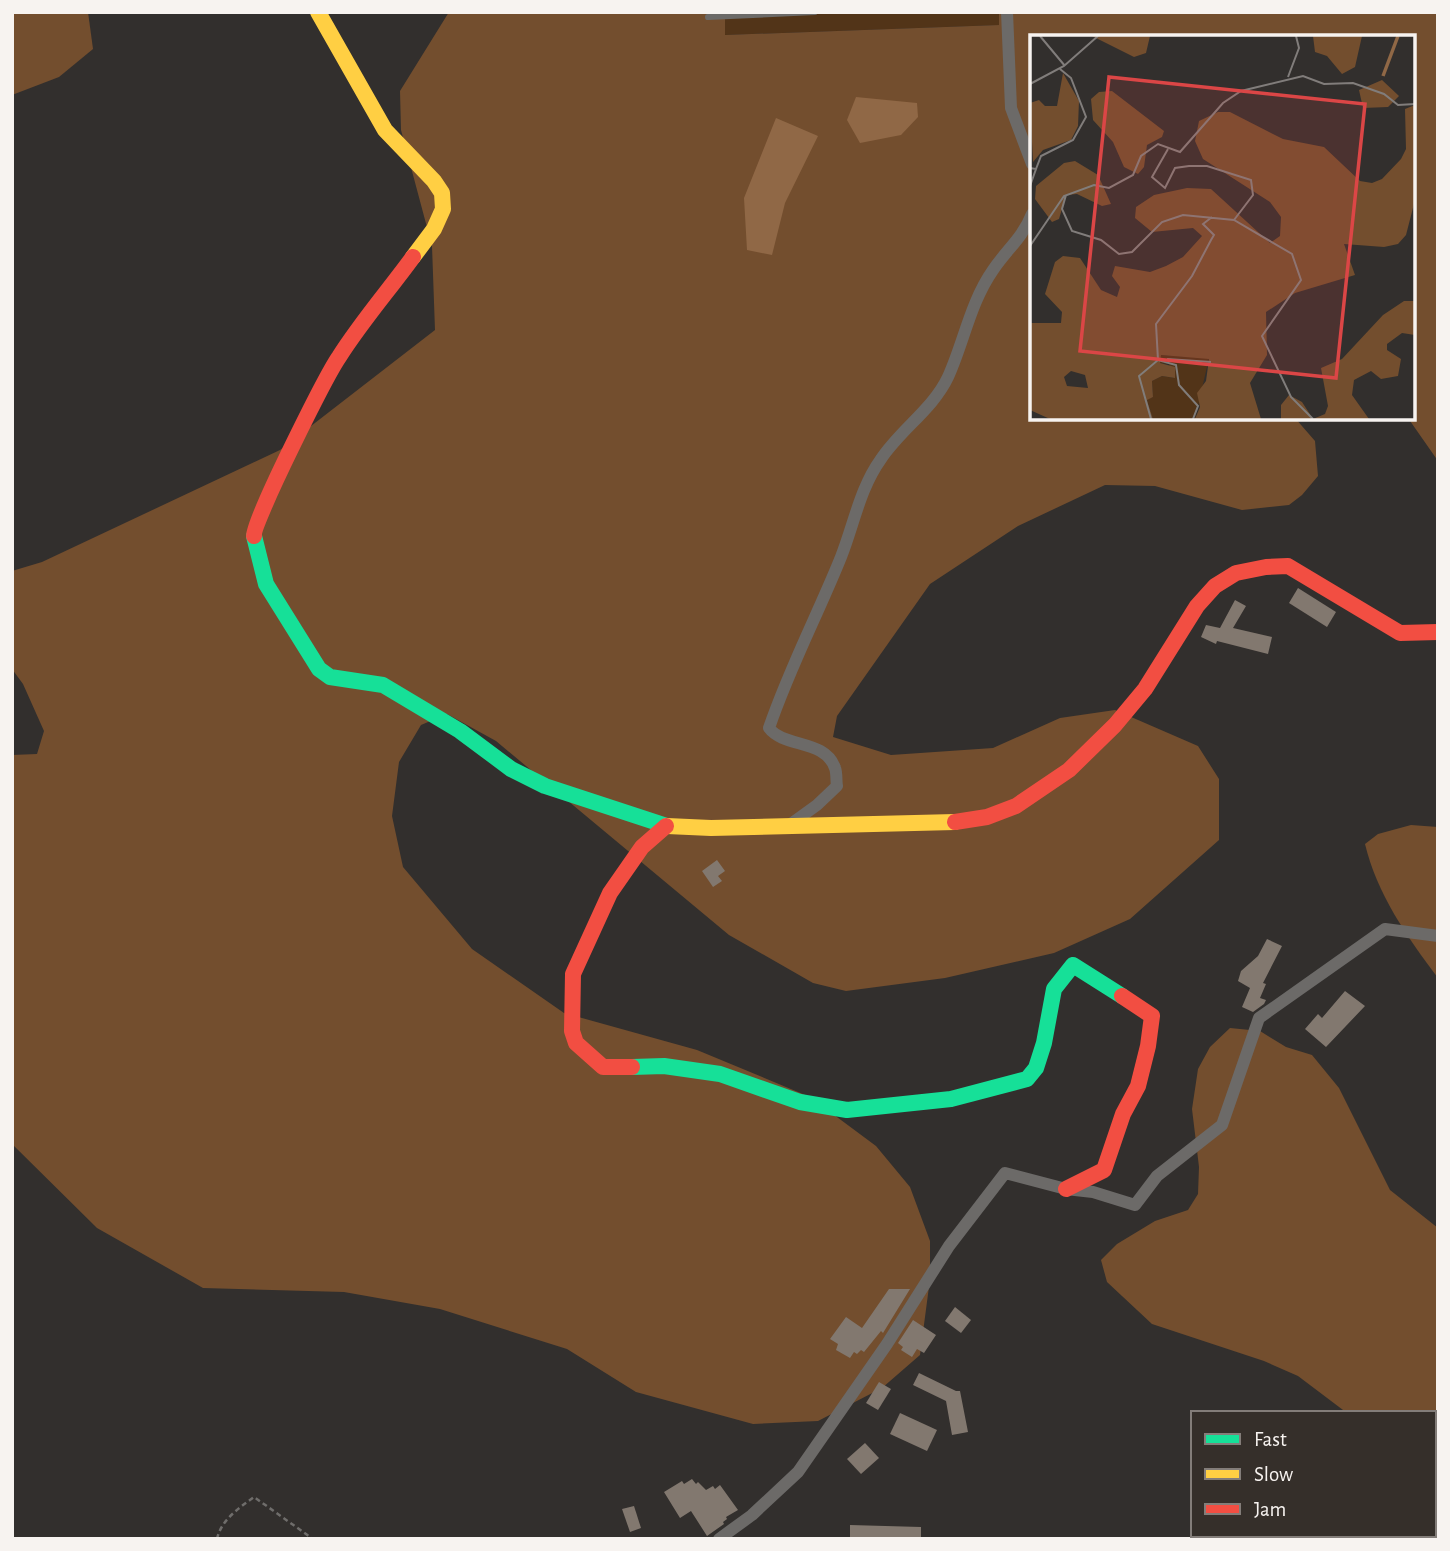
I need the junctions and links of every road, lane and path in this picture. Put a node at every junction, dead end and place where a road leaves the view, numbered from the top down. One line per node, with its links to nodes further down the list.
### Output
1 (318, 12): 8 (street)
2 (815, 12): 4 (lane)
3 (1007, 12): 5 (street)
4 (708, 17)
5 (1030, 159)
6 (1030, 219): 9 (street)
7 (1438, 632): 9 (street)
8 (666, 826): 9 (street); 11 (street)
9 (787, 826)
10 (1438, 936): 11 (street)
11 (1066, 1189): 14 (street)
12 (217, 1539): 13 (path)
13 (313, 1539)
14 (719, 1539)

